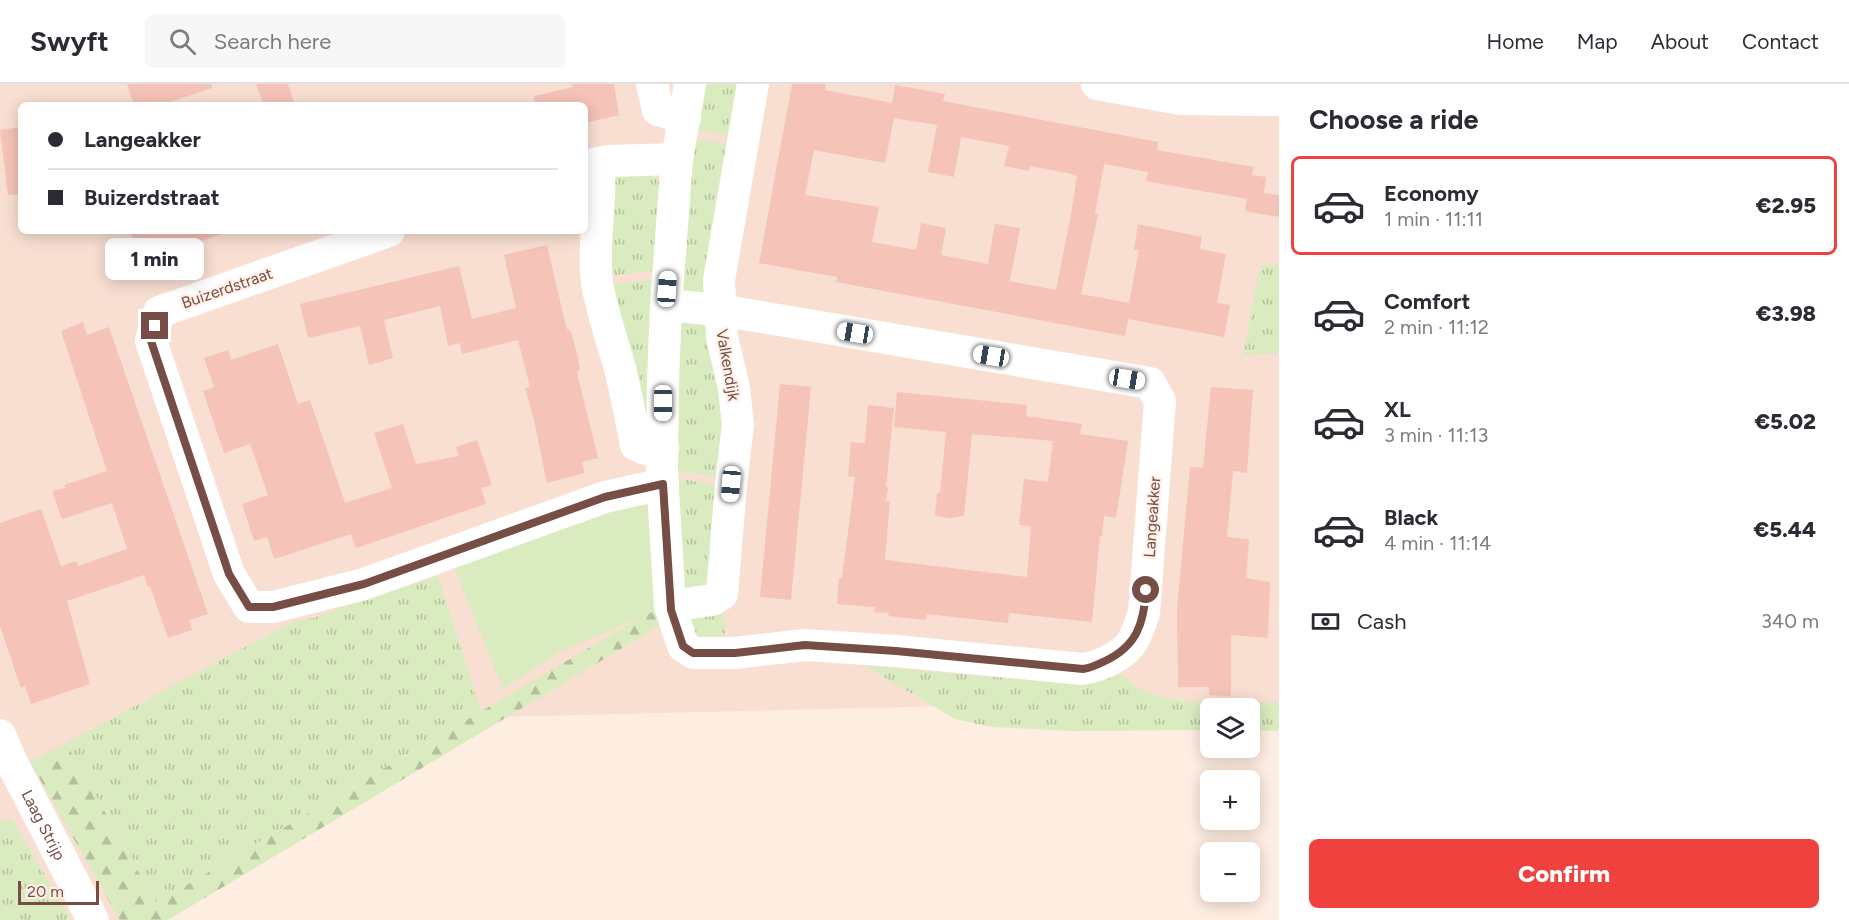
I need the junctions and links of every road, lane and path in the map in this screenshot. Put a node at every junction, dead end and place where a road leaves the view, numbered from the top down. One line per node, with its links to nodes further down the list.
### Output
1 (652, 84): 6 (street)
2 (690, 84): 6 (street)
3 (753, 84): 11 (street, Valkendijk)
4 (1097, 84): 5 (street)
5 (1279, 100)
6 (684, 118): 7 (street)
7 (677, 159): 8 (street); 10 (street)
8 (592, 164): 12 (street)
9 (380, 234): 13 (street, Buizerdstraat)
10 (666, 305): 11 (street, Langeakker); 12 (street)
11 (720, 310): 14 (street, Valkendijk); 14 (street, Langeakker)
12 (663, 447): 13 (street)
13 (663, 484): 14 (street)
14 (671, 608)
15 (4, 755): 16 (street, Laag Strijp)
16 (93, 920)

